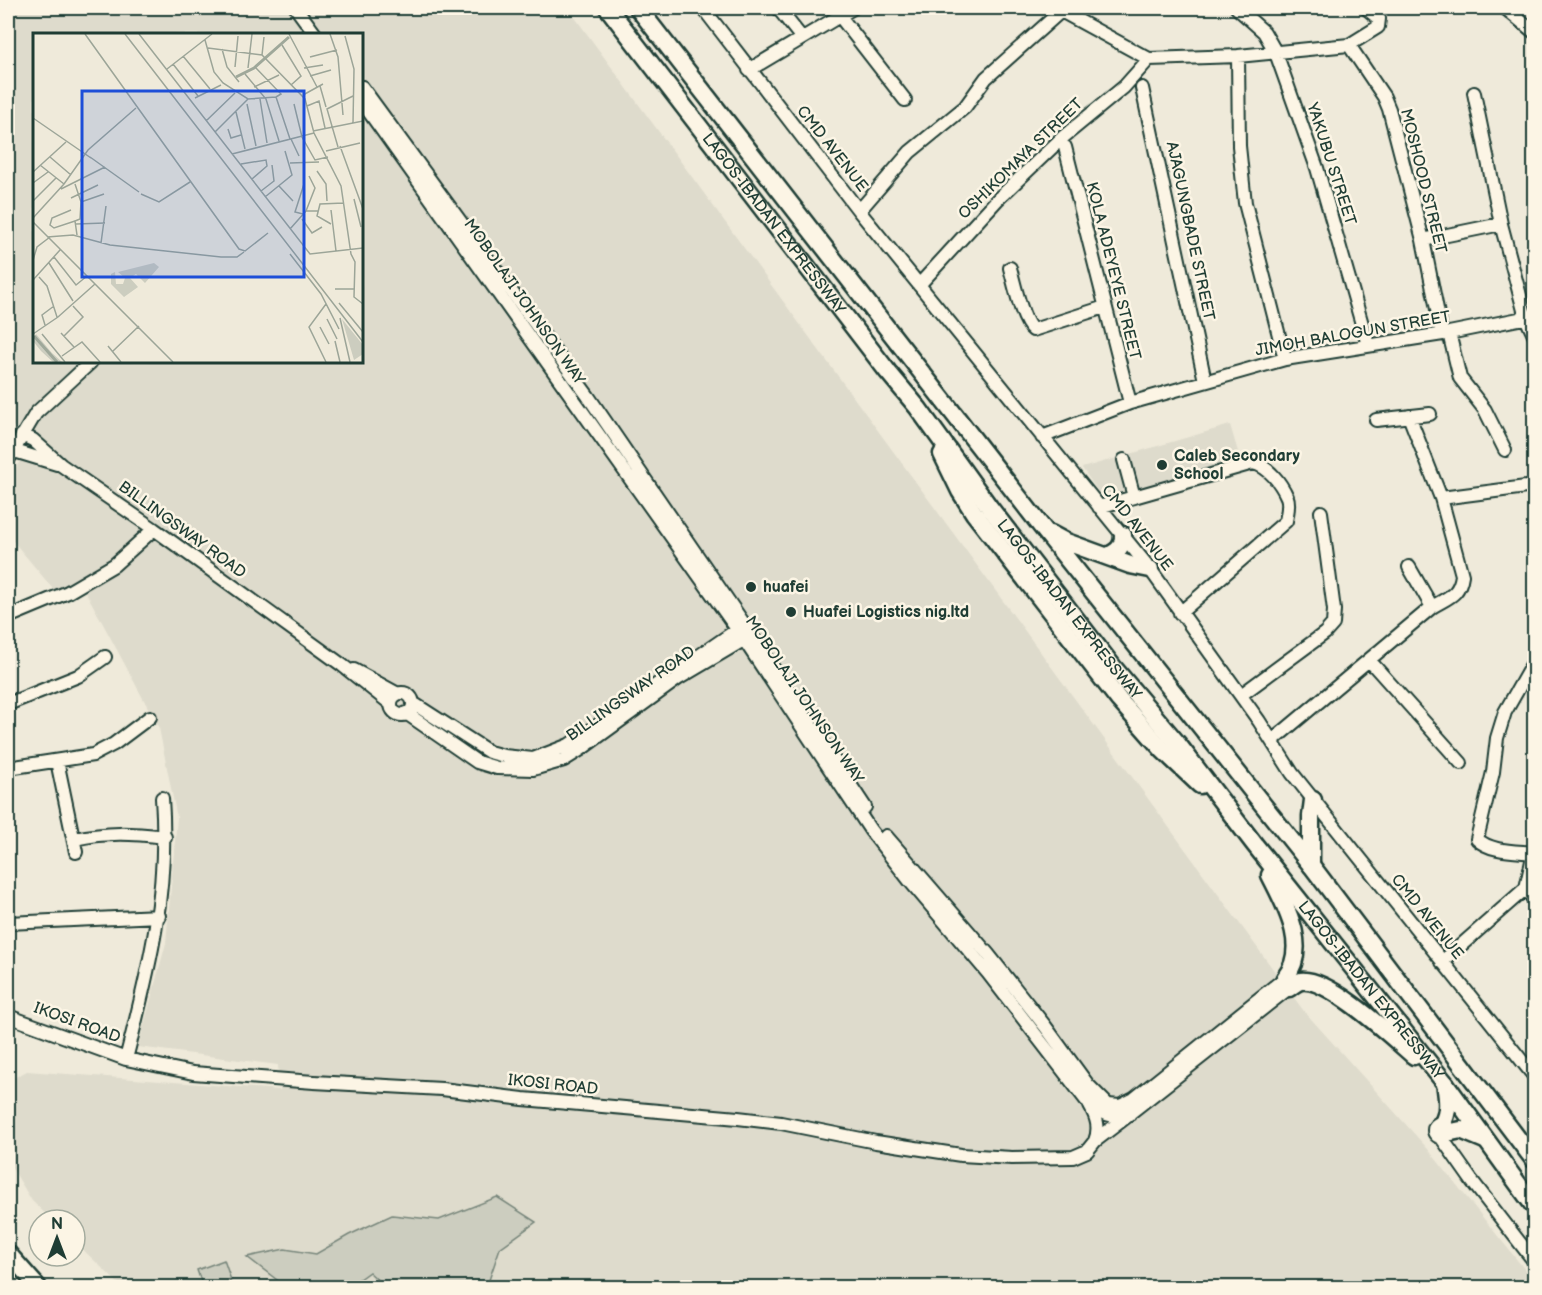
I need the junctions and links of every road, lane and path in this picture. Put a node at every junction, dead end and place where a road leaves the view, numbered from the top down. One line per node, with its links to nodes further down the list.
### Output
1 (296, 8): 14 (street)
2 (306, 8): 15 (street)
3 (608, 8): 46 (highway, LAGOS-IBADAN EXPRESSWAY)
4 (638, 8): 42 (highway, LAGOS-IBADAN EXPRESSWAY)
5 (703, 8): 21 (street, CMD AVENUE)
6 (778, 8): 16 (street)
7 (853, 8): 12 (street)
8 (1237, 8): 18 (street, YAKUBU STREET)
9 (1366, 8): 17 (street)
10 (1505, 8): 13 (street)
11 (1059, 9): 20 (street); 28 (street)
12 (839, 15): 16 (street); 25 (street)
13 (1534, 31)
14 (314, 33)
15 (323, 33)
16 (801, 37): 21 (street)
17 (1349, 45): 18 (street); 30 (street, MOSHOOD STREET)
18 (1276, 53): 19 (street); 37 (street, YAKUBU STREET)
19 (1238, 56): 20 (street); 38 (street)
20 (1149, 59): 32 (street, OSHIKOMAYA STREET)
21 (749, 70): 28 (street, CMD AVENUE)
22 (363, 88): 67 (street, MOBOLAJI JOHNSON WAY)
23 (1142, 88): 40 (street, AJAGUNGBADE STREET)
24 (1474, 93): 29 (street)
25 (905, 100)
26 (367, 120): 67 (street, MOBOLAJI JOHNSON WAY)
27 (1065, 147): 33 (street, KOLA ADEYEYE STREET)
28 (859, 211): 32 (street, CMD AVENUE)
29 (1501, 224): 30 (street); 34 (street)
30 (1423, 240): 35 (street, MOSHOOD STREET)
31 (1010, 268): 33 (street)
32 (919, 285): 48 (street, CMD AVENUE)
33 (1105, 307): 41 (street, KOLA ADEYEYE STREET)
34 (1530, 317): 35 (street, JIMOH BALOGUN STREET); 36 (street)
35 (1446, 334): 37 (street, JIMOH BALOGUN STREET); 49 (street, MOSHOOD STREET)
36 (1534, 335)
37 (1368, 345): 38 (street, JIMOH BALOGUN STREET)
38 (1285, 359): 40 (street, JIMOH BALOGUN STREET)
39 (90, 363): 47 (street)
40 (1205, 381): 41 (street, JIMOH BALOGUN STREET)
41 (1130, 403): 48 (street, JIMOH BALOGUN STREET)
42 (948, 407): 46 (highway); 58 (highway, LAGOS-IBADAN EXPRESSWAY)
43 (1430, 414): 44 (street)
44 (1409, 416): 45 (street); 55 (street)
45 (1376, 420)
46 (933, 428): 73 (highway, LAGOS-IBADAN EXPRESSWAY); 83 (highway)
47 (22, 435): 50 (street); 52 (street, BILLINGSWAY ROAD)
48 (1042, 436): 56 (street, CMD AVENUE)
49 (1505, 450)
50 (9, 453): 52 (street, BILLINGSWAY ROAD)
51 (1124, 460): 54 (street)
52 (61, 465): 59 (street, BILLINGSWAY ROAD)
53 (1534, 486): 55 (street)
54 (1134, 496): 56 (street); 65 (street)
55 (1440, 498): 64 (street)
56 (1099, 507): 60 (street, CMD AVENUE)
57 (1322, 512): 72 (street)
58 (1041, 526): 61 (highway); 71 (highway, LAGOS-IBADAN EXPRESSWAY)
59 (154, 529): 66 (street); 74 (street, BILLINGSWAY ROAD)
60 (1123, 535): 61 (highway); 63 (street, CMD AVENUE)
61 (1108, 556): 63 (highway)
62 (1409, 567): 64 (street)
63 (1149, 569): 65 (street, CMD AVENUE)
64 (1432, 607): 69 (street)
65 (1180, 613): 72 (street, CMD AVENUE)
66 (8, 616)
67 (744, 632): 76 (street, BILLINGSWAY ROAD); 99 (street, MOBOLAJI JOHNSON WAY); 99 (street, MOBOLAJI JOHNSON WAY)
68 (105, 657): 75 (street)
69 (1369, 660): 78 (street); 80 (street)
70 (1534, 661): 87 (street)
71 (1169, 687): 73 (highway); 88 (highway, LAGOS-IBADAN EXPRESSWAY)
72 (1241, 695): 78 (street, CMD AVENUE)
73 (1139, 696): 83 (highway, LAGOS-IBADAN EXPRESSWAY)
74 (394, 699): 76 (street); 76 (street)
75 (8, 704)
76 (409, 708)
77 (150, 717): 79 (street)
78 (1272, 741): 84 (street, CMD AVENUE)
79 (57, 761): 81 (street); 85 (street)
80 (1461, 763)
81 (8, 768)
82 (162, 798): 85 (street)
83 (1219, 798): 86 (highway, LAGOS-IBADAN EXPRESSWAY)
84 (1313, 800): 88 (highway); 93 (street, CMD AVENUE)
85 (165, 837): 91 (street)
86 (1255, 845): 94 (highway); 98 (highway, LAGOS-IBADAN EXPRESSWAY)
87 (1534, 853): 89 (street)
88 (1311, 866): 104 (highway, LAGOS-IBADAN EXPRESSWAY)
89 (1526, 888): 90 (street); 93 (street)
90 (1534, 900)
91 (159, 915): 92 (street); 96 (street)
92 (8, 923)
93 (1442, 962): 97 (street, CMD AVENUE)
94 (1287, 983): 98 (highway); 100 (street); 100 (street)
95 (8, 1016): 96 (street, IKOSI ROAD)
96 (126, 1059): 103 (street, IKOSI ROAD)
97 (1534, 1076)
98 (1445, 1083): 101 (highway); 102 (highway, LAGOS-IBADAN EXPRESSWAY)
99 (1101, 1113): 100 (street); 103 (street)
100 (1124, 1113): 103 (street, IKOSI ROAD)
101 (1443, 1131): 102 (highway); 107 (street)
102 (1486, 1140): 105 (highway, LAGOS-IBADAN EXPRESSWAY)
103 (1095, 1141)
104 (1534, 1160)
105 (1534, 1206)
106 (8, 1253): 110 (main road)
107 (1534, 1261)
108 (8, 1268): 109 (main road)
109 (27, 1287)
110 (39, 1287)

